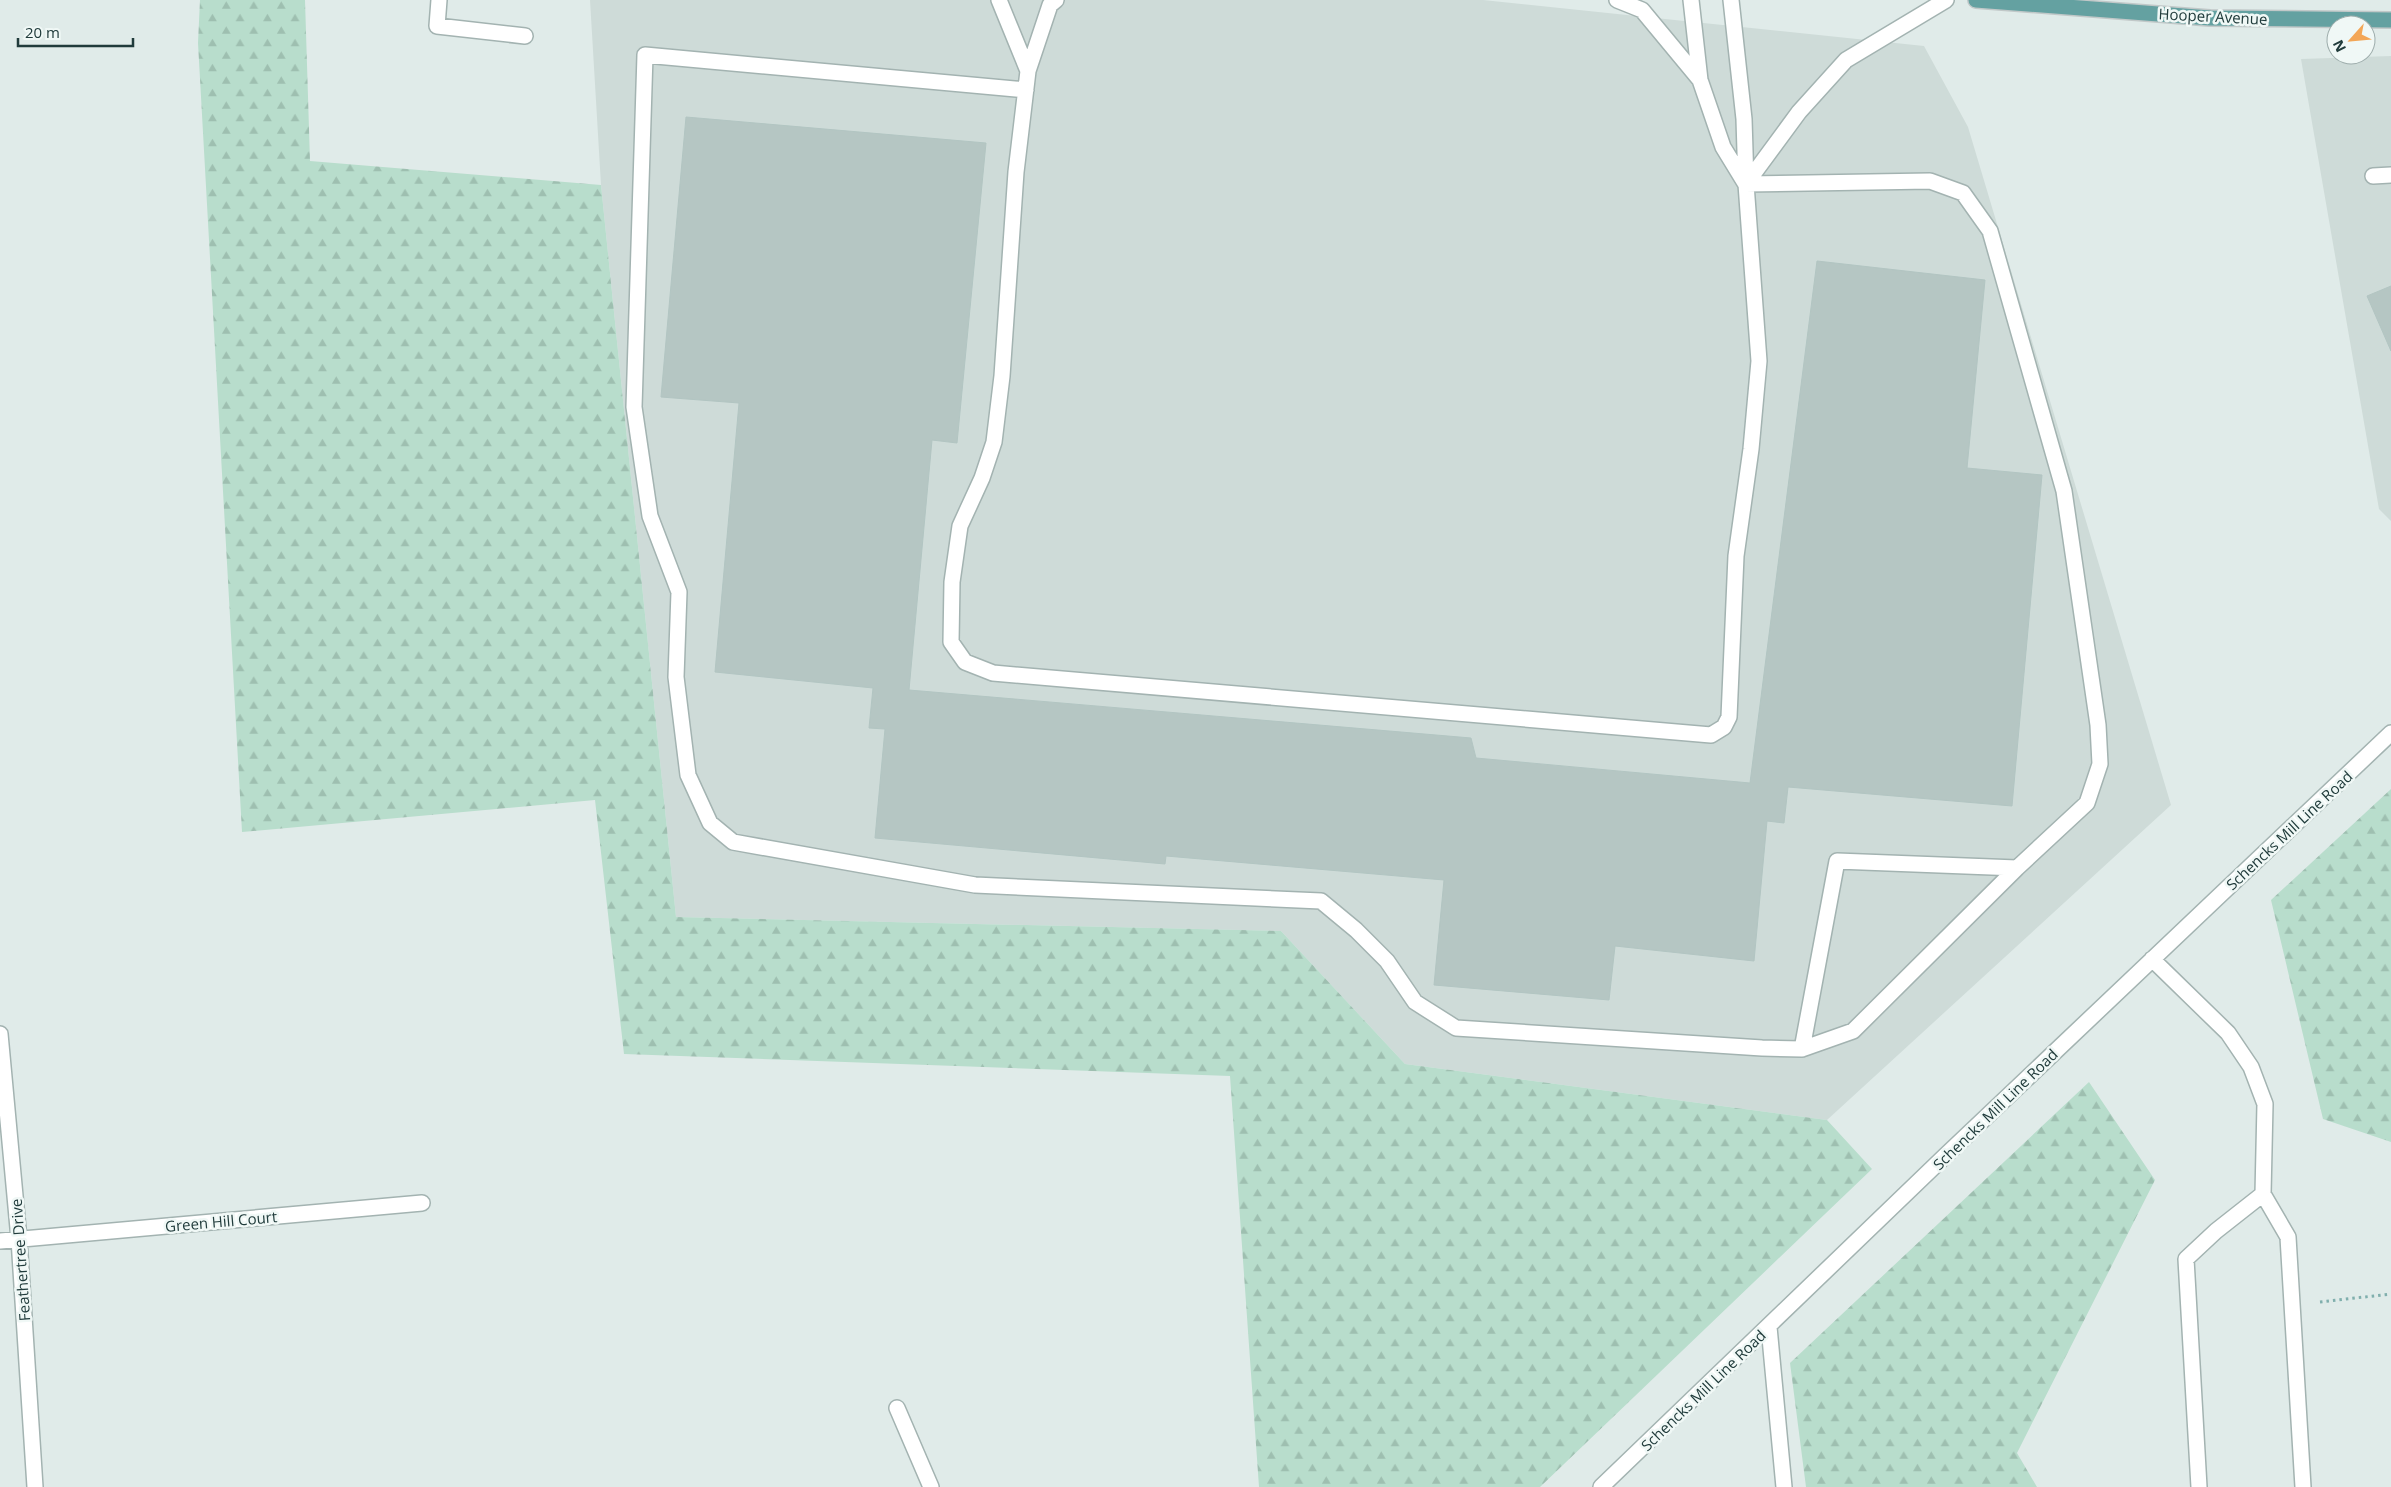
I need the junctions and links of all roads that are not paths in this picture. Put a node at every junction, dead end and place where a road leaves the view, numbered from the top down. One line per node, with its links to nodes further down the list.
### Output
1 (438, 0): 10 (street)
2 (998, 0): 11 (street)
3 (1056, 0): 11 (street)
4 (1617, 0): 12 (street)
5 (1691, 0): 12 (street)
6 (1731, 0): 16 (street)
7 (1946, 0): 16 (street)
8 (1976, 0): 9 (main road, Hooper Avenue)
9 (2391, 20)
10 (525, 36)
11 (1028, 71): 13 (street)
12 (1700, 80): 16 (street)
13 (1026, 90): 16 (street); 21 (street)
14 (2391, 175): 15 (street)
15 (2373, 176)
16 (1746, 184): 18 (street)
17 (2391, 733): 19 (street, Schencks Mill Line Road)
18 (2017, 868): 21 (street); 21 (street)
19 (2152, 959): 22 (street); 26 (street, Schencks Mill Line Road)
20 (0, 1034): 24 (street, Feathertree Drive)
21 (1802, 1049)
22 (2262, 1194): 32 (street); 33 (street)
23 (422, 1203): 24 (street, Green Hill Court)
24 (19, 1239): 25 (street, Green Hill Court); 28 (street, Feathertree Drive)
25 (0, 1241)
26 (1769, 1327): 30 (street, Schencks Mill Line Road); 31 (street)
27 (898, 1408): 29 (street)
28 (35, 1487)
29 (931, 1487)
30 (1601, 1487)
31 (1784, 1487)
32 (2199, 1487)
33 (2303, 1487)

